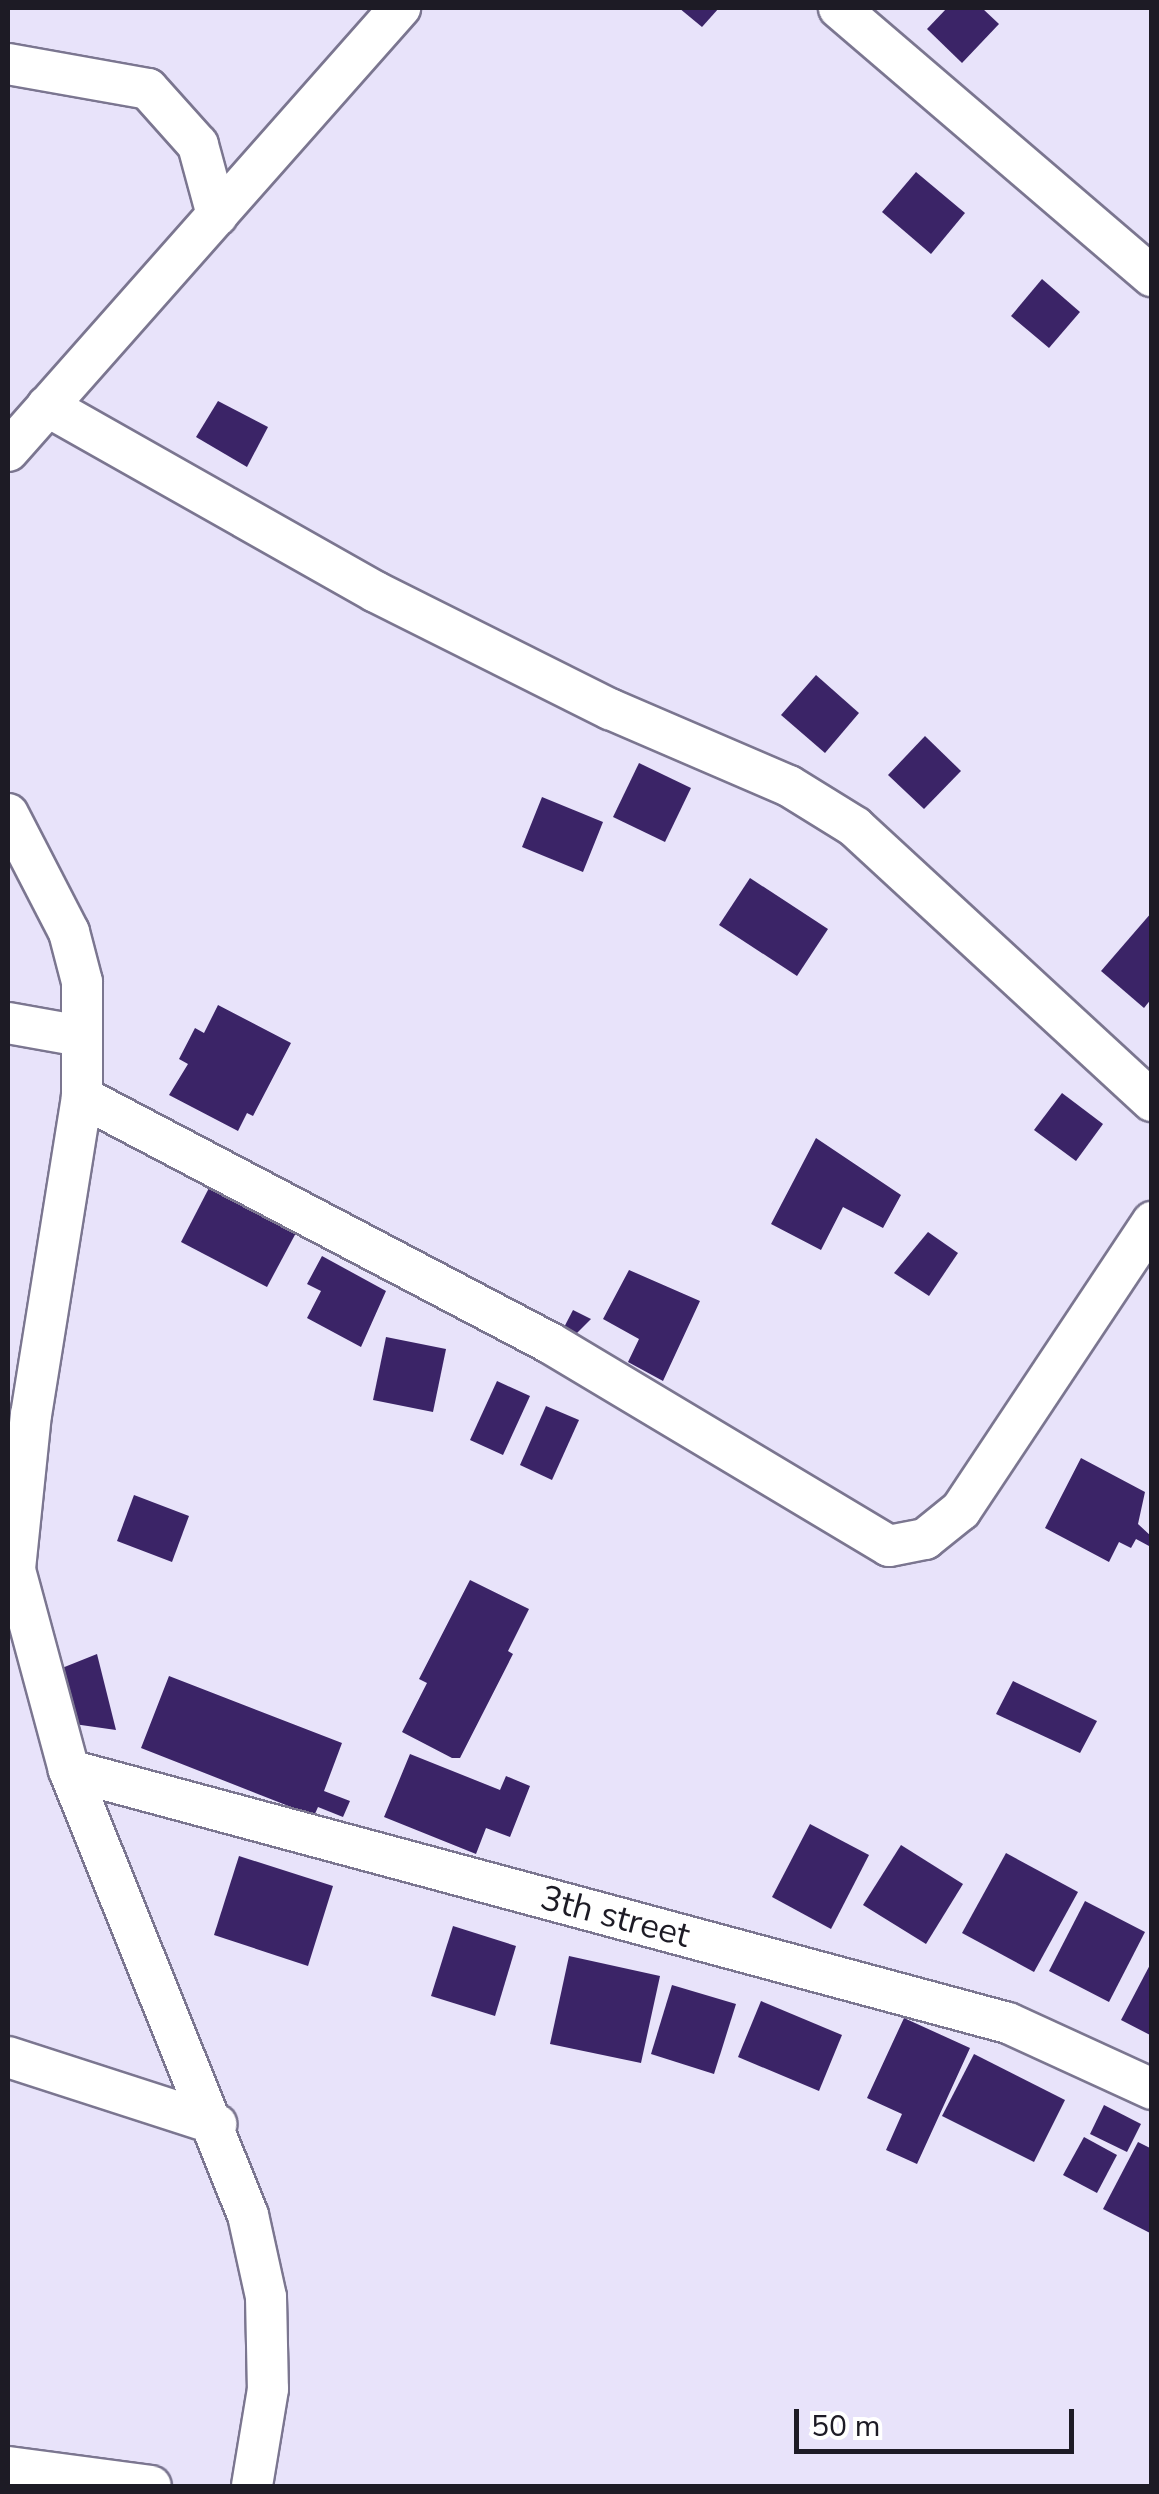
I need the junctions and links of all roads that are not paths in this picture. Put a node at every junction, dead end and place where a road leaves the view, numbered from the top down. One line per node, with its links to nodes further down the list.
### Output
1 (400, 8): 4 (street)
2 (839, 8): 5 (street)
3 (8, 64): 4 (street)
4 (217, 215): 6 (street)
5 (1152, 276)
6 (46, 406): 7 (street); 12 (street)
7 (8, 452)
8 (8, 814): 10 (street)
9 (8, 1023): 10 (street)
10 (81, 1036): 11 (street)
11 (82, 1097): 13 (street); 14 (street)
12 (1152, 1101)
13 (1152, 1222)
14 (12, 1570): 15 (street)
15 (70, 1770): 17 (street, 3th street); 18 (street)
16 (8, 2056): 18 (street)
17 (1152, 2089)
18 (216, 2124): 21 (street)
19 (8, 2467): 20 (street)
20 (151, 2486)
21 (252, 2486)

